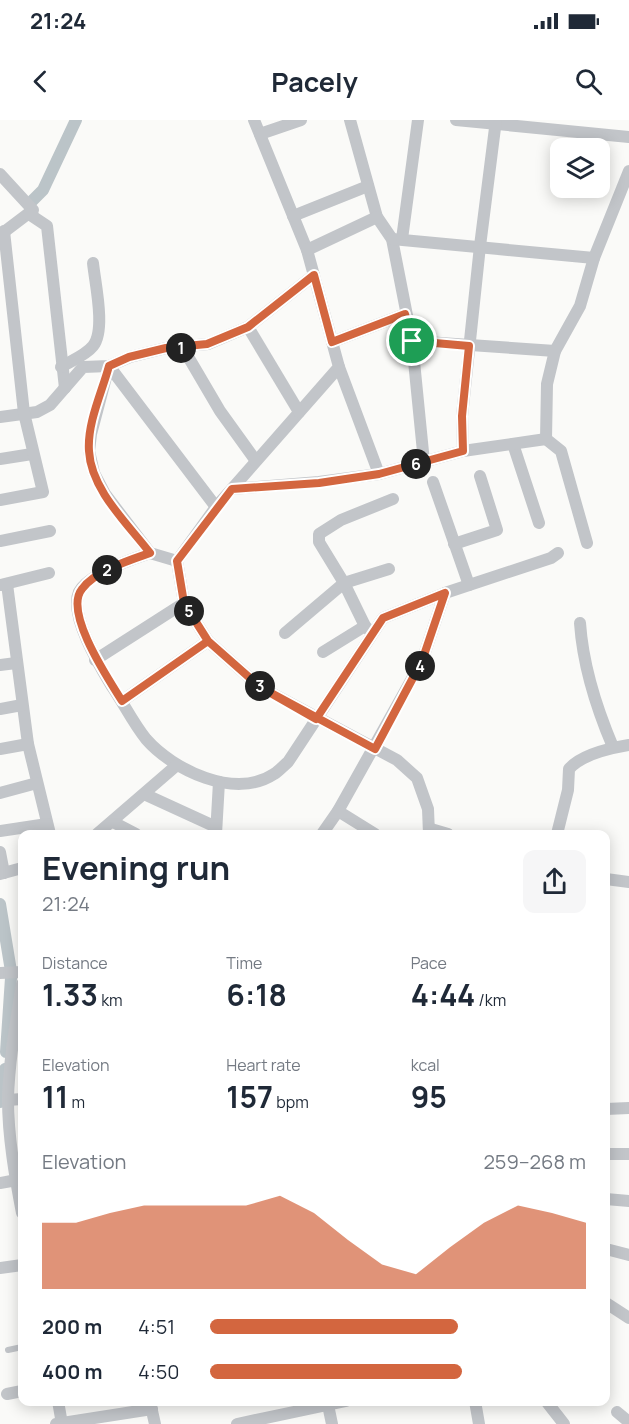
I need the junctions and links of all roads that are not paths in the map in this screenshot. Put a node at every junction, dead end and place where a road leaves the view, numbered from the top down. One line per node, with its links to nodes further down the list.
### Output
1 (254, 120): 7 (street)
2 (301, 120): 7 (street)
3 (350, 120): 11 (street)
4 (418, 120): 16 (street)
5 (456, 120): 6 (street)
6 (496, 122): 8 (street); 17 (street)
7 (260, 134): 13 (street)
8 (629, 137)
9 (629, 171): 19 (street)
10 (0, 174): 12 (street)
11 (368, 186): 13 (street); 14 (street)
12 (30, 214): 15 (street); 29 (street)
13 (293, 216): 18 (street)
14 (377, 217): 16 (street); 18 (street)
15 (2, 233): 34 (street)
16 (397, 239): 17 (street); 22 (street)
17 (480, 246): 19 (street); 26 (street)
18 (307, 250): 21 (street)
19 (594, 258): 28 (street)
20 (93, 263): 29 (street)
21 (314, 275): 23 (street); 25 (street)
22 (405, 314): 24 (street); 25 (street)
23 (248, 327): 27 (street); 33 (street)
24 (412, 341): 26 (street); 42 (street)
25 (332, 342): 31 (street)
26 (469, 346): 28 (street); 38 (street)
27 (183, 348): 30 (street); 41 (street)
28 (555, 351): 36 (street)
29 (62, 366): 32 (street)
30 (109, 366): 32 (street); 49 (street); 55 (street)
31 (339, 366): 33 (street); 43 (street)
32 (65, 388): 34 (street)
33 (299, 412): 41 (street)
34 (24, 413): 35 (street); 39 (street)
35 (0, 417)
36 (546, 439): 37 (street); 53 (street)
37 (513, 444): 38 (street); 50 (street)
38 (463, 451): 42 (street)
39 (32, 454): 40 (street); 48 (street)
40 (0, 459)
41 (256, 461): 46 (street)
42 (424, 462): 43 (street)
43 (379, 474): 46 (street)
44 (480, 476): 54 (street)
45 (434, 482): 54 (street)
46 (232, 489): 49 (street)
47 (393, 499): 60 (street)
48 (0, 500)
49 (216, 507): 57 (street)
50 (539, 523)
51 (50, 531): 52 (street)
52 (0, 541)
53 (587, 543)
54 (454, 544): 62 (street)
55 (150, 553): 57 (street); 71 (street)
56 (558, 553): 62 (street)
57 (177, 561): 64 (street)
58 (389, 569): 60 (street)
59 (49, 573): 61 (street)
60 (344, 583): 67 (street); 68 (street)
61 (4, 584): 66 (street)
62 (469, 585): 63 (street)
63 (445, 593): 67 (street); 82 (street)
64 (184, 603): 69 (street); 71 (street)
65 (580, 623): 80 (street)
66 (6, 624): 72 (street)
67 (369, 630): 70 (street); 77 (street)
68 (285, 633)
69 (208, 641): 74 (street); 77 (street)
70 (323, 652)
71 (95, 660): 74 (street)
72 (16, 663): 73 (street); 75 (street)
73 (0, 665)
74 (122, 701): 83 (street)
75 (22, 705): 76 (street); 78 (street)
76 (0, 709)
77 (316, 719): 82 (street); 84 (street)
78 (28, 744): 81 (street); 85 (street)
79 (629, 744): 80 (street)
80 (613, 747): 100 (street)
81 (0, 749)
82 (375, 749): 88 (street); 99 (street)
83 (177, 765): 84 (street); 87 (street)
84 (219, 782): 96 (street)
85 (37, 783): 86 (street); 90 (street)
86 (0, 793)
87 (144, 794): 89 (street); 95 (street)
88 (338, 811): 97 (street); 98 (street)
89 (113, 822): 93 (street); 94 (street)
90 (48, 829): 92 (street)
91 (18, 830): 101 (street)
92 (24, 830)
93 (102, 830)
94 (128, 830)
95 (214, 830)
96 (216, 830)
97 (325, 830)
98 (369, 830)
99 (430, 830)
100 (558, 830)
101 (0, 831)
102 (0, 852): 104 (street)
103 (18, 869): 104 (street)
104 (2, 874)
105 (610, 880): 106 (street)
106 (629, 882)
107 (18, 972): 108 (street)
108 (0, 973)
109 (17, 1056): 111 (street)
110 (18, 1099): 111 (street)
111 (8, 1100): 114 (street)
112 (629, 1108): 113 (street)
113 (610, 1109)
114 (17, 1139): 117 (street)
115 (610, 1154): 116 (street)
116 (629, 1154)
117 (18, 1160)
118 (18, 1180): 119 (street)
119 (0, 1184)
120 (610, 1199): 121 (street)
121 (629, 1201)
122 (610, 1250): 123 (street)
123 (629, 1255)
124 (18, 1266): 125 (street)
125 (0, 1268)
126 (610, 1306): 127 (street)
127 (629, 1318)
128 (18, 1348): 129 (lane)
129 (8, 1350)
130 (18, 1392): 131 (street)
131 (7, 1394)
132 (58, 1406): 141 (street)
133 (146, 1406): 141 (street)
134 (151, 1406): 142 (street)
135 (302, 1406): 143 (street)
136 (328, 1406): 144 (street)
137 (476, 1406): 145 (street)
138 (550, 1406): 146 (street)
139 (617, 1412): 140 (street)
140 (629, 1422)
141 (60, 1424)
142 (155, 1424)
143 (237, 1424)
144 (332, 1424)
145 (479, 1424)
146 (564, 1424)

